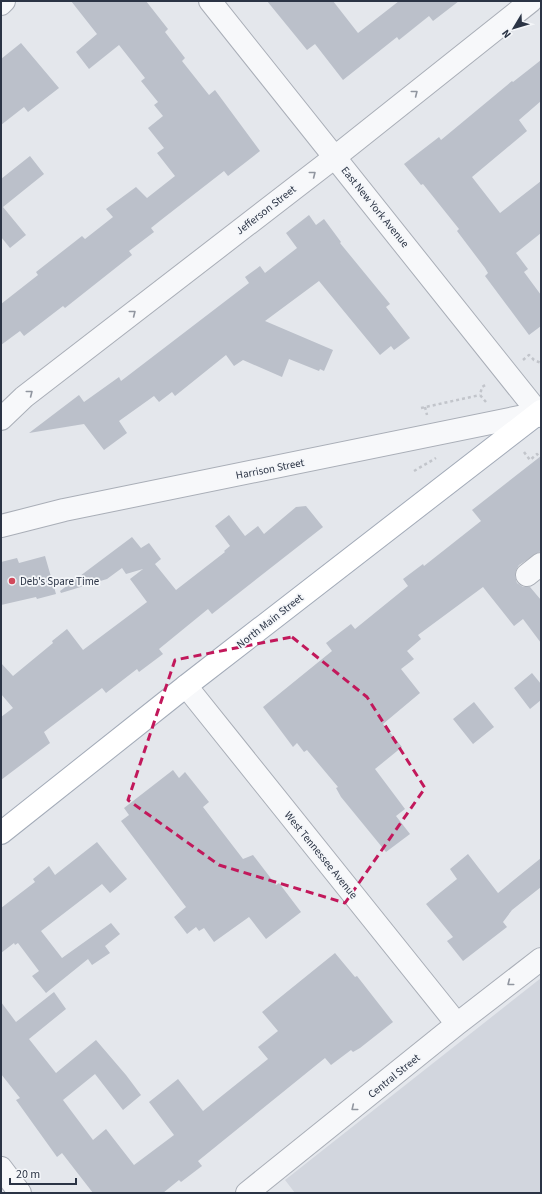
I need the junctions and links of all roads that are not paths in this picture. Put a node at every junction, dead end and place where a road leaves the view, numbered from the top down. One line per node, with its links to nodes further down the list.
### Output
1 (4, 1): 4 (street)
2 (210, 1): 5 (street, East New York Avenue)
3 (531, 1): 5 (street, Jefferson Street, one-way to 3)
4 (1, 4)
5 (335, 157): 6 (street, East New York Avenue); 7 (street, Jefferson Street, one-way to 5)
6 (540, 413): 8 (street, Harrison Street); 9 (main road, North Main Street)
7 (1, 419)
8 (1, 526)
9 (186, 686): 10 (main road, North Main Street); 12 (street, West Tennessee Avenue)
10 (1, 833)
11 (541, 959): 12 (street, Central Street, one-way to 12)
12 (457, 1024): 15 (street, Central Street, one-way to 15)
13 (1, 1168): 14 (street)
14 (20, 1193)
15 (247, 1193)

